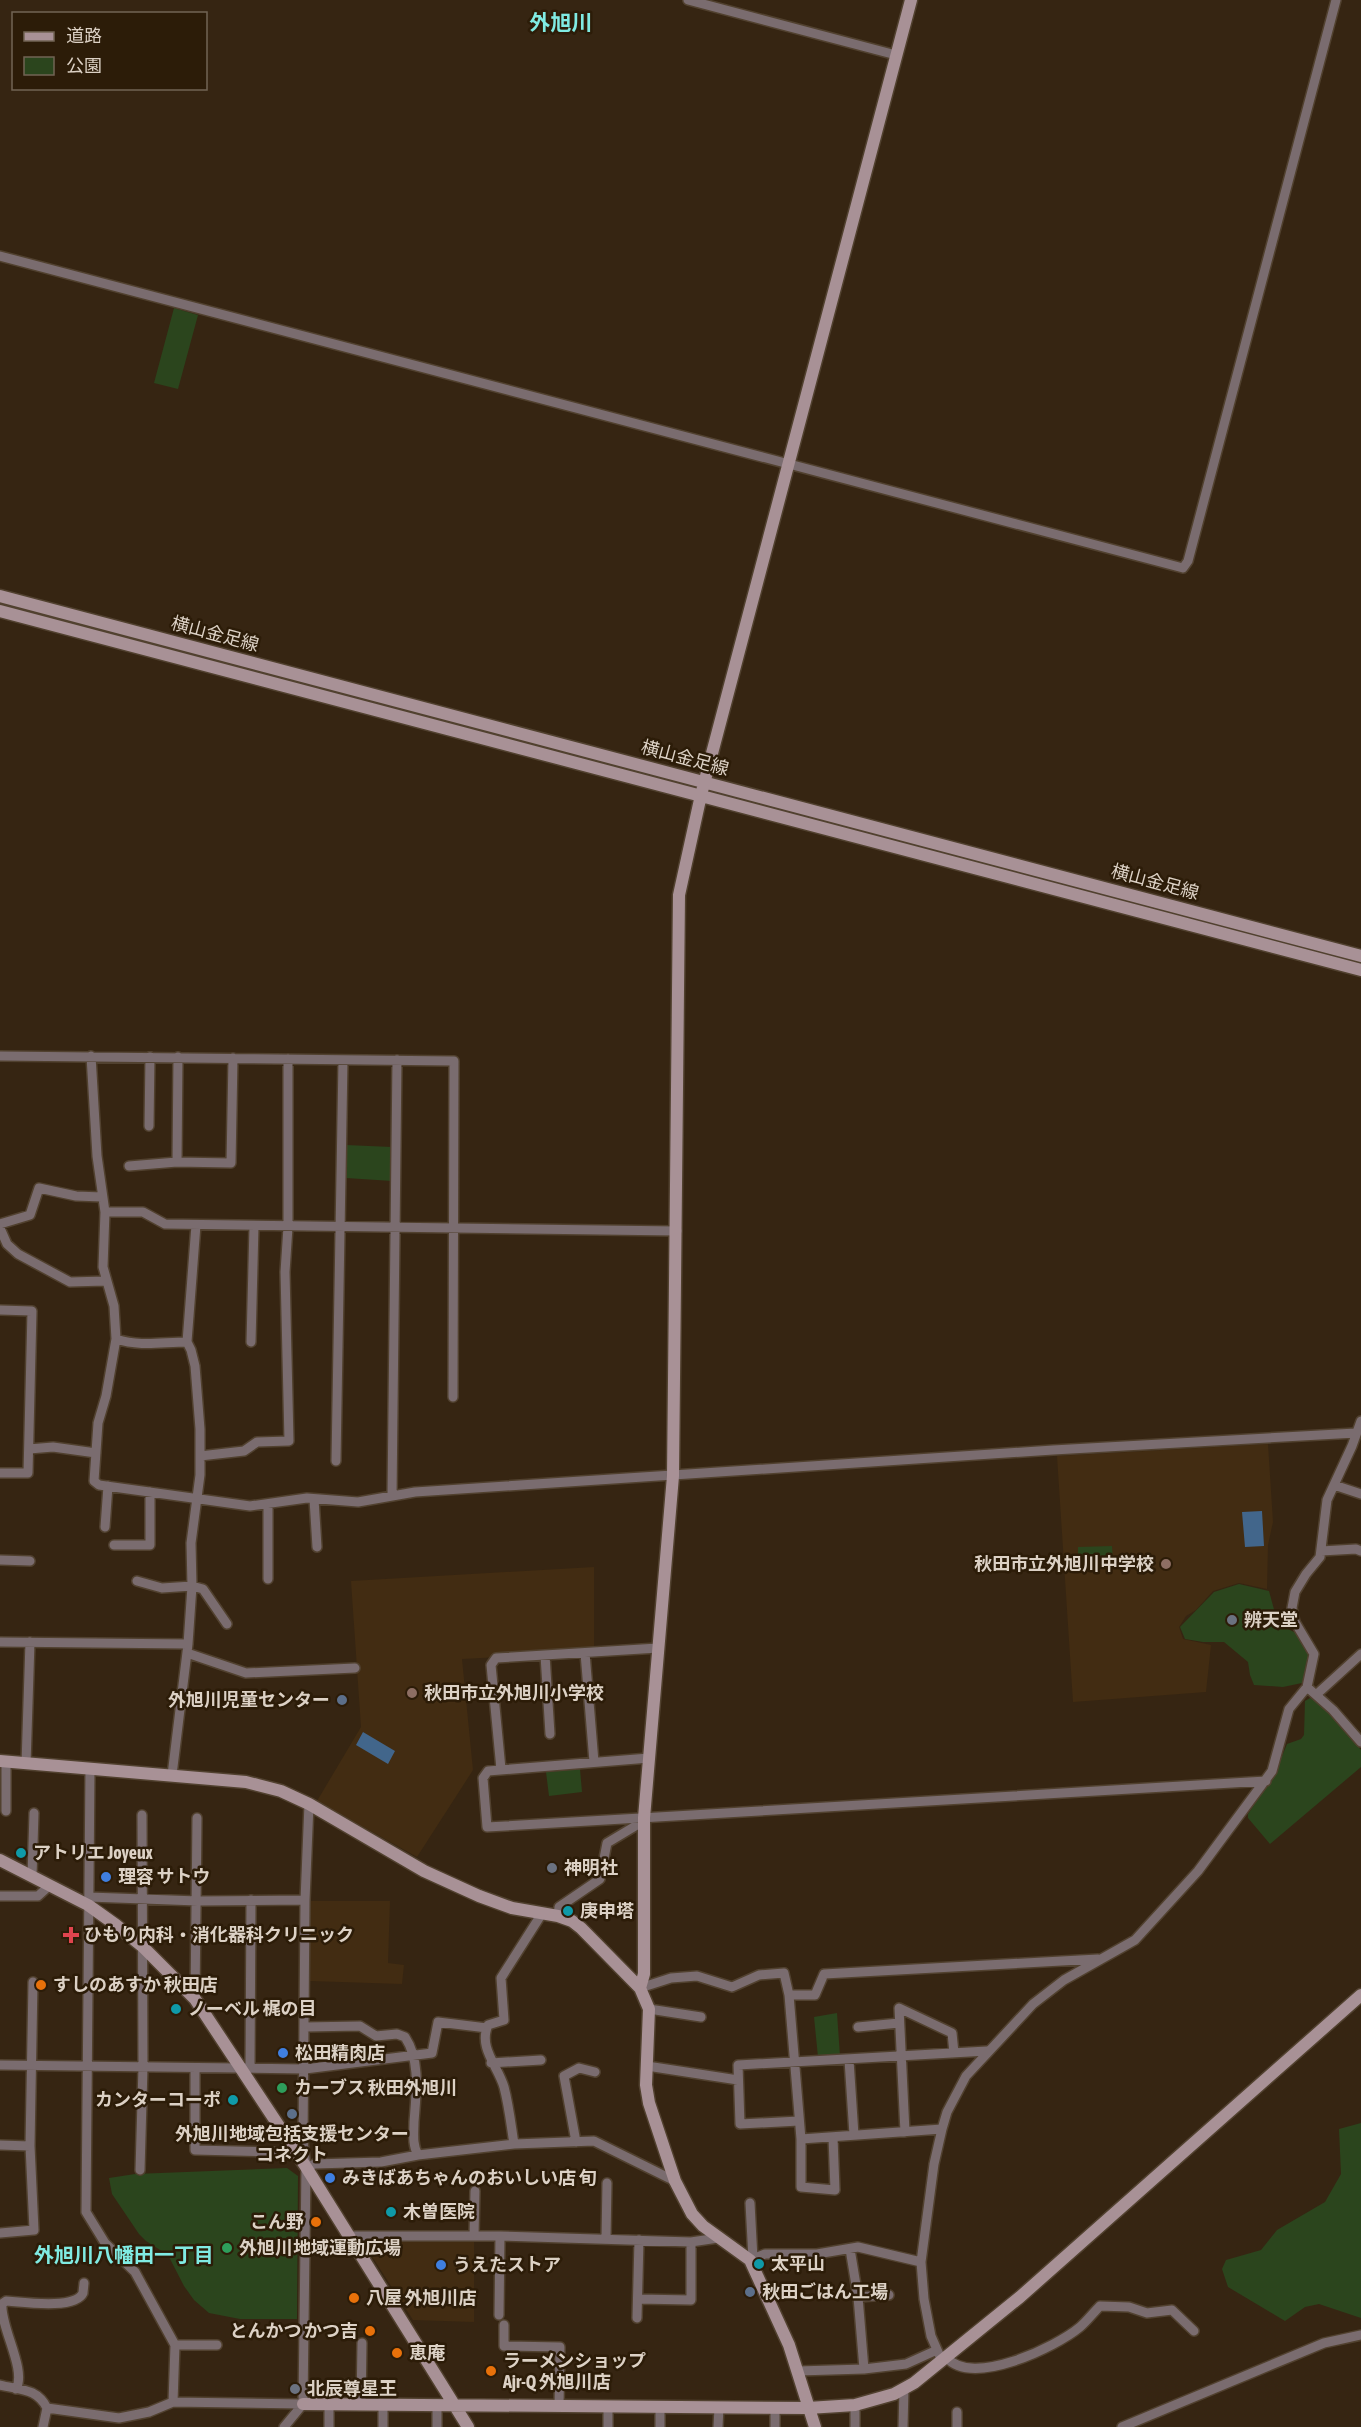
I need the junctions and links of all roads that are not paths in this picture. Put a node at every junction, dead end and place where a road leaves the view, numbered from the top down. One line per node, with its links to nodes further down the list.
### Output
1 (688, 0): 4 (street)
2 (911, 0): 4 (street)
3 (1336, 0): 6 (street)
4 (896, 55): 6 (street)
5 (0, 256): 6 (street)
6 (790, 464): 9 (street)
7 (0, 596): 9 (street, 横山金足線)
8 (0, 611): 10 (street, 横山金足線)
9 (706, 782): 10 (street); 11 (street, 横山金足線)
10 (701, 795): 12 (street, 横山金足線); 34 (street)
11 (1361, 956)
12 (1361, 970)
13 (0, 1056): 14 (street)
14 (91, 1056): 15 (street); 24 (street)
15 (150, 1057): 16 (street); 21 (street)
16 (178, 1057): 17 (street); 22 (street)
17 (233, 1058): 18 (street); 22 (street)
18 (288, 1059): 19 (street); 30 (street)
19 (343, 1060): 20 (street); 29 (street)
20 (397, 1060): 31 (street); 33 (street)
21 (149, 1126)
22 (177, 1162): 23 (street)
23 (129, 1166)
24 (102, 1197): 25 (street); 26 (street)
25 (105, 1212): 27 (street); 35 (street)
26 (0, 1224)
27 (196, 1225): 28 (street); 38 (street)
28 (254, 1226): 30 (street); 39 (street)
29 (341, 1226): 30 (street); 31 (street); 46 (street)
30 (288, 1227): 45 (street)
31 (395, 1227): 33 (street); 53 (street)
32 (0, 1228): 35 (street)
33 (453, 1228): 34 (street); 40 (street)
34 (676, 1231): 48 (street)
35 (105, 1281): 37 (street)
36 (0, 1310): 43 (street)
37 (116, 1339): 38 (street); 44 (street)
38 (187, 1342): 45 (street)
39 (251, 1342)
40 (453, 1397)
41 (1361, 1421): 42 (street)
42 (1356, 1433): 48 (street); 49 (street)
43 (29, 1449): 44 (street); 47 (street)
44 (96, 1453): 50 (street)
45 (200, 1456): 55 (street)
46 (336, 1461)
47 (0, 1473)
48 (673, 1476): 53 (street); 70 (street)
49 (1334, 1485): 52 (street); 60 (street)
50 (108, 1486): 51 (street); 57 (street)
51 (150, 1492): 55 (street); 58 (street)
52 (1361, 1494)
53 (393, 1496): 54 (street)
54 (314, 1499): 56 (street); 59 (street)
55 (197, 1500): 56 (street); 66 (street)
56 (268, 1504): 64 (street)
57 (105, 1527)
58 (114, 1545)
59 (316, 1547)
60 (1321, 1551): 61 (street); 76 (street)
61 (1361, 1551)
62 (0, 1560): 63 (street)
63 (30, 1561)
64 (268, 1579)
65 (137, 1581): 66 (street)
66 (192, 1586): 67 (street); 71 (street)
67 (227, 1624)
68 (0, 1642): 69 (street)
69 (30, 1642): 71 (street); 83 (street)
70 (658, 1648): 72 (street); 80 (street)
71 (188, 1649): 75 (street); 86 (street)
72 (585, 1653): 74 (street); 82 (street)
73 (1361, 1654): 77 (street)
74 (544, 1655): 78 (street); 85 (street)
75 (355, 1668)
76 (1307, 1687): 77 (street); 87 (street)
77 (1317, 1694): 79 (street)
78 (549, 1734)
79 (1361, 1742)
80 (649, 1758): 82 (street); 93 (street)
81 (3, 1761): 83 (street); 89 (street)
82 (594, 1762): 85 (street)
83 (26, 1764): 84 (street)
84 (90, 1769): 86 (street); 101 (street)
85 (501, 1769): 93 (street)
86 (172, 1775): 88 (street)
87 (1266, 1781): 93 (street); 106 (street)
88 (309, 1804): 100 (street); 103 (street)
89 (6, 1811)
90 (34, 1813): 95 (street)
91 (142, 1815): 98 (street)
92 (198, 1818): 102 (street)
93 (644, 1821): 104 (street); 108 (street)
94 (0, 1860): 95 (street)
95 (32, 1876): 96 (street)
96 (50, 1885): 97 (street); 101 (street)
97 (0, 1896)
98 (142, 1899): 101 (street); 102 (street); 105 (street)
99 (251, 1900): 100 (street); 102 (street); 132 (street)
100 (305, 1900): 115 (street)
101 (88, 1901): 105 (street); 128 (street)
102 (198, 1901): 111 (street)
103 (541, 1915): 104 (street); 117 (street)
104 (558, 1916): 108 (street)
105 (142, 1946): 111 (street); 130 (street)
106 (1100, 1959): 109 (street); 118 (street)
107 (33, 1982): 127 (street)
108 (640, 1988): 109 (street); 112 (street)
109 (789, 1995): 125 (street)
110 (1361, 1995): 177 (street)
111 (195, 1999): 132 (street)
112 (649, 2009): 113 (street); 129 (street)
113 (701, 2017)
114 (899, 2023): 116 (street); 119 (street); 121 (street)
115 (305, 2027): 120 (street); 133 (street)
116 (858, 2027)
117 (487, 2028): 120 (street); 124 (street)
118 (987, 2051): 119 (street); 137 (street)
119 (954, 2053): 121 (street)
120 (415, 2057): 133 (street); 147 (street)
121 (900, 2057): 123 (street); 138 (street)
122 (541, 2060): 124 (street)
123 (849, 2060): 125 (street); 139 (street)
124 (491, 2063): 143 (street)
125 (795, 2064): 135 (street); 136 (street)
126 (0, 2065): 127 (street)
127 (32, 2066): 128 (street); 145 (street)
128 (88, 2066): 130 (street); 175 (street)
129 (647, 2066): 135 (street); 150 (street)
130 (143, 2067): 131 (street); 149 (street)
131 (195, 2068): 132 (street); 146 (street)
132 (244, 2068): 133 (street); 148 (street)
133 (304, 2069): 148 (street)
134 (595, 2072): 142 (street)
135 (738, 2080): 136 (street)
136 (800, 2121): 141 (street)
137 (942, 2129): 138 (street); 164 (street)
138 (904, 2132): 139 (street)
139 (854, 2135): 140 (street)
140 (833, 2137): 141 (street); 141 (street)
141 (801, 2139)
142 (576, 2142): 143 (street); 150 (street)
143 (514, 2144): 147 (street)
144 (0, 2145): 145 (street)
145 (30, 2146): 154 (street)
146 (275, 2152)
147 (418, 2155): 148 (street)
148 (306, 2167): 155 (street); 184 (street)
149 (140, 2170)
150 (675, 2181): 159 (street)
151 (608, 2183): 158 (street)
152 (475, 2191): 156 (street)
153 (750, 2203): 163 (street)
154 (0, 2233)
155 (347, 2236): 156 (street); 189 (street)
156 (474, 2236): 157 (street)
157 (500, 2236): 158 (street); 169 (street)
158 (606, 2238): 160 (street)
159 (718, 2238): 161 (street); 163 (street)
160 (639, 2240): 161 (street); 168 (street)
161 (691, 2242): 168 (street)
162 (850, 2249): 163 (street); 164 (street); 167 (street)
163 (751, 2259): 179 (street)
164 (921, 2262): 177 (street)
165 (84, 2283): 182 (street)
166 (889, 2295): 167 (street)
167 (858, 2297): 178 (street)
168 (638, 2300): 170 (street)
169 (499, 2315)
170 (638, 2318)
171 (504, 2325): 191 (street)
172 (1194, 2331): 177 (street)
173 (1361, 2335): 215 (street)
174 (362, 2343): 188 (street)
175 (175, 2345): 176 (street); 183 (street)
176 (217, 2345)
177 (942, 2356): 178 (street); 181 (street)
178 (864, 2369): 179 (street)
179 (798, 2370): 197 (street)
180 (0, 2385): 182 (street)
181 (904, 2388): 187 (street); 213 (street)
182 (16, 2389): 195 (street)
183 (173, 2402): 184 (street); 199 (street)
184 (303, 2404): 185 (street); 202 (street)
185 (329, 2404): 188 (street); 203 (street)
186 (437, 2404): 189 (street); 190 (street); 205 (street)
187 (855, 2404): 197 (street); 212 (street)
188 (361, 2405): 190 (street)
189 (453, 2405): 191 (street); 206 (street)
190 (383, 2406): 204 (street)
191 (559, 2406): 192 (street)
192 (608, 2406): 193 (street); 207 (street)
193 (660, 2406): 194 (street); 208 (street)
194 (719, 2407): 196 (street); 209 (street)
195 (46, 2408): 199 (street); 200 (street)
196 (775, 2408): 197 (street); 210 (street)
197 (808, 2408): 211 (street)
198 (957, 2412): 214 (street)
199 (135, 2415): 201 (street)
200 (43, 2427)
201 (136, 2427)
202 (284, 2427)
203 (329, 2427)
204 (383, 2427)
205 (437, 2427)
206 (468, 2427)
207 (608, 2427)
208 (660, 2427)
209 (718, 2427)
210 (775, 2427)
211 (815, 2427)
212 (855, 2427)
213 (903, 2427)
214 (957, 2427)
215 (1122, 2427)

